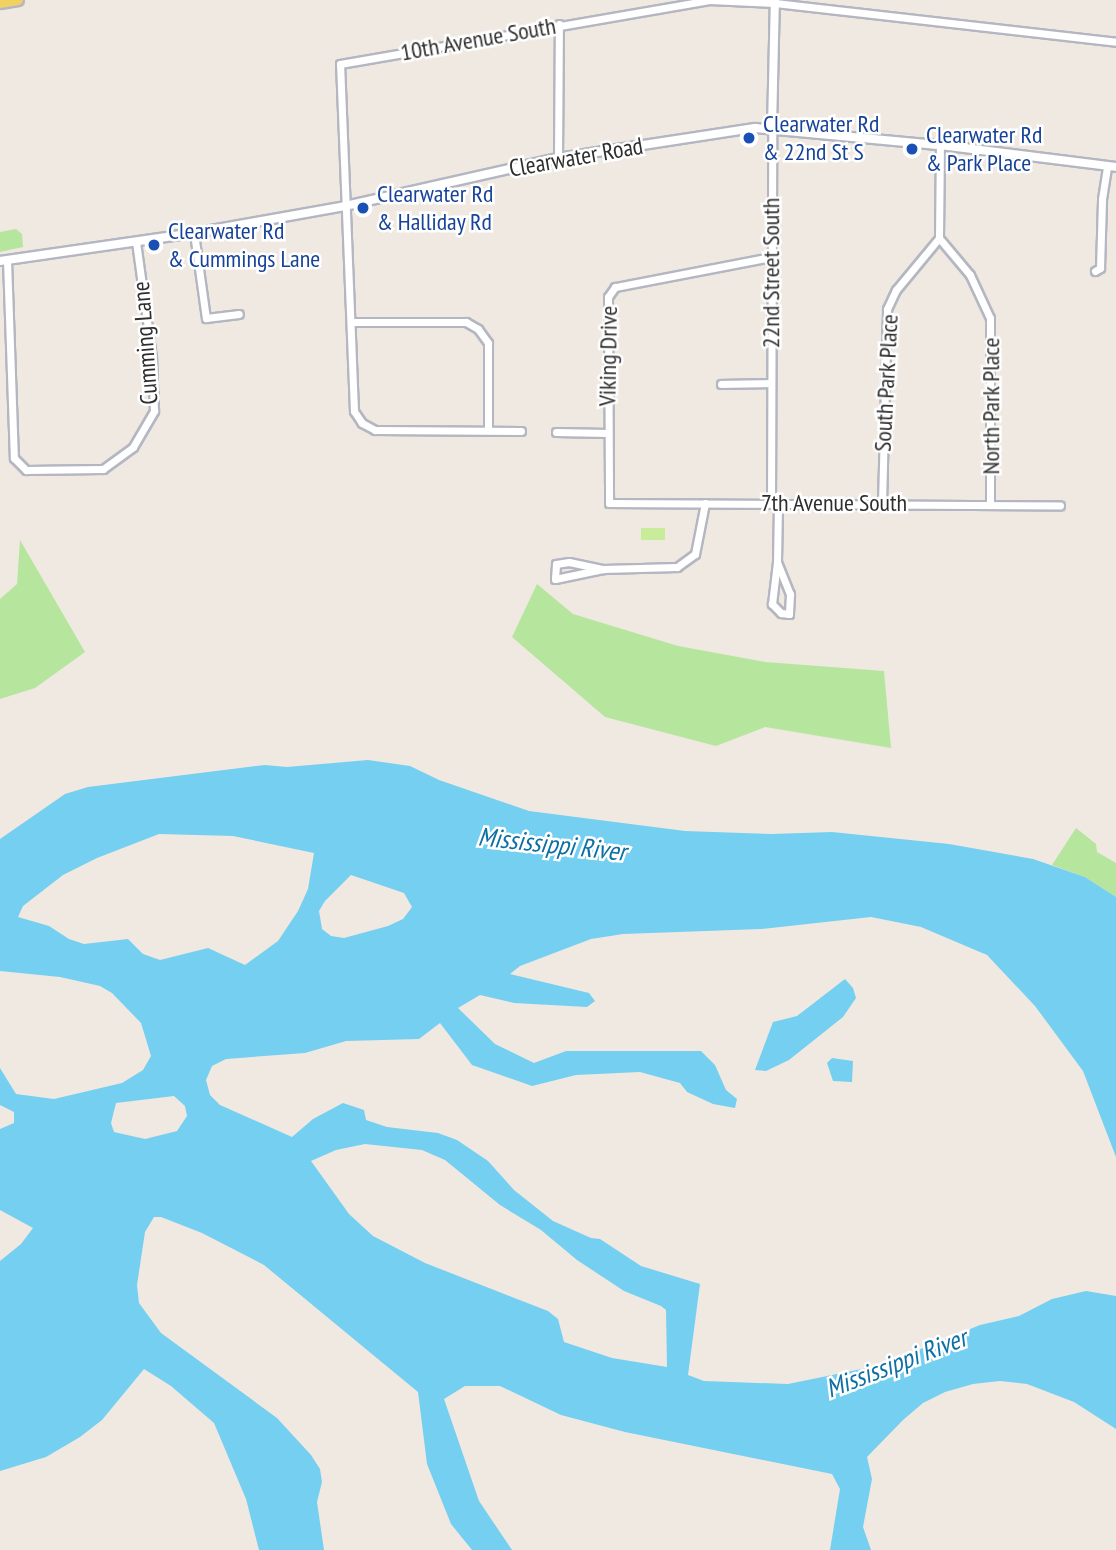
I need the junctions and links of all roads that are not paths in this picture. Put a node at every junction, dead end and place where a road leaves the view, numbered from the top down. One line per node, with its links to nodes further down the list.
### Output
1 (18, 0): 3 (main road)
2 (775, 1): 4 (street, 10th Avenue South); 5 (street, 10th Avenue South); 6 (street, 22nd Street South)
3 (0, 3)
4 (559, 24): 8 (street); 10 (street, 10th Avenue South)
5 (1116, 42)
6 (772, 128): 7 (street, Clearwater Road); 8 (street, Clearwater Road); 14 (street, 22nd Street South)
7 (940, 145): 9 (street, Clearwater Road); 12 (street)
8 (558, 158): 10 (street, Clearwater Road)
9 (1112, 167): 16 (street)
10 (345, 205): 11 (street, Clearwater Road); 18 (street)
11 (194, 233): 13 (street, Clearwater Road); 17 (street)
12 (939, 238): 26 (street, South Park Place); 29 (street, North Park Place)
13 (136, 242): 15 (street, Clearwater Road); 15 (street, Cumming Lane)
14 (771, 257): 19 (street, 22nd Street South); 24 (street, Viking Drive)
15 (3, 260)
16 (1095, 271)
17 (239, 314)
18 (351, 322): 21 (street); 21 (street)
19 (771, 383): 20 (street); 28 (street, 22nd Street South)
20 (720, 384)
21 (488, 430): 22 (street)
22 (521, 431)
23 (555, 432): 24 (street)
24 (607, 433): 25 (street, Viking Drive)
25 (609, 502): 27 (street, 7th Avenue South)
26 (881, 502): 28 (street, 7th Avenue South); 29 (street, 7th Avenue South)
27 (705, 503): 28 (street, 7th Avenue South); 32 (street)
28 (774, 503): 31 (street, 22nd Street South)
29 (990, 505): 30 (street, 7th Avenue South)
30 (1060, 505)
31 (777, 562): 31 (street, 22nd Street South)
32 (603, 569): 32 (street)

